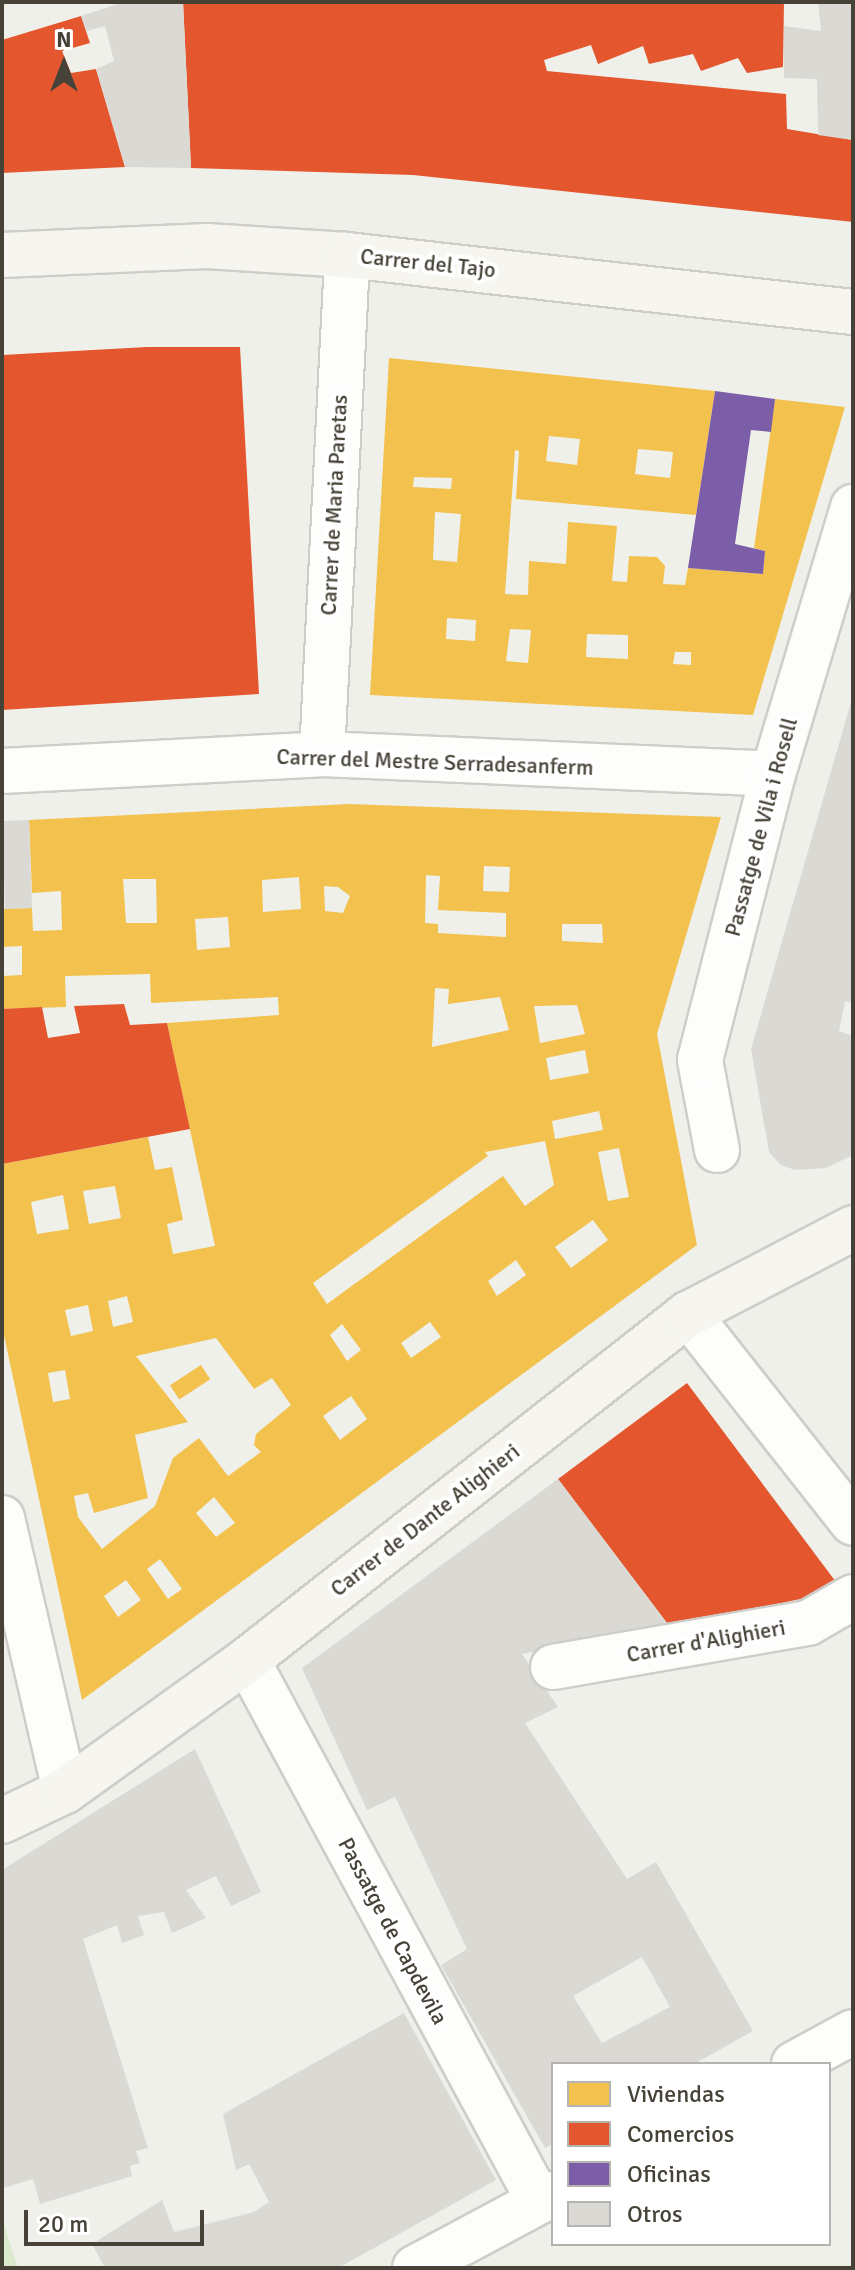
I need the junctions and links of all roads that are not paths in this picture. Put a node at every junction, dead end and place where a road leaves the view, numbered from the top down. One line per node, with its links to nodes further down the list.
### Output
1 (2, 255): 2 (street, Carrer del Tajo)
2 (347, 255): 3 (street, Carrer del Tajo); 5 (street, Carrer de Maria Paretas)
3 (853, 312)
4 (853, 507): 7 (street, Passatge de Vila i Rosell)
5 (322, 754): 6 (street, Carrer del Mestre Serradesanferm); 7 (street, Carrer del Mestre Serradesanferm)
6 (2, 771)
7 (773, 774): 8 (street, Passatge de Vila i Rosell)
8 (717, 1150)
9 (853, 1228): 10 (street, Carrer de Dante Alighieri)
10 (688, 1314): 12 (street); 14 (street, Carrer de Dante Alighieri)
11 (2, 1518): 16 (street)
12 (853, 1523)
13 (853, 1597): 15 (street, Carrer d'Alighieri)
14 (247, 1660): 16 (street, Carrer de Dante Alighieri); 20 (street, Passatge de Capdevila)
15 (553, 1667)
16 (65, 1791): 17 (street, Carrer de Dante Alighieri)
17 (2, 1821)
18 (853, 2032): 19 (street)
19 (798, 2062)
20 (546, 2198): 21 (street)
21 (415, 2268)

